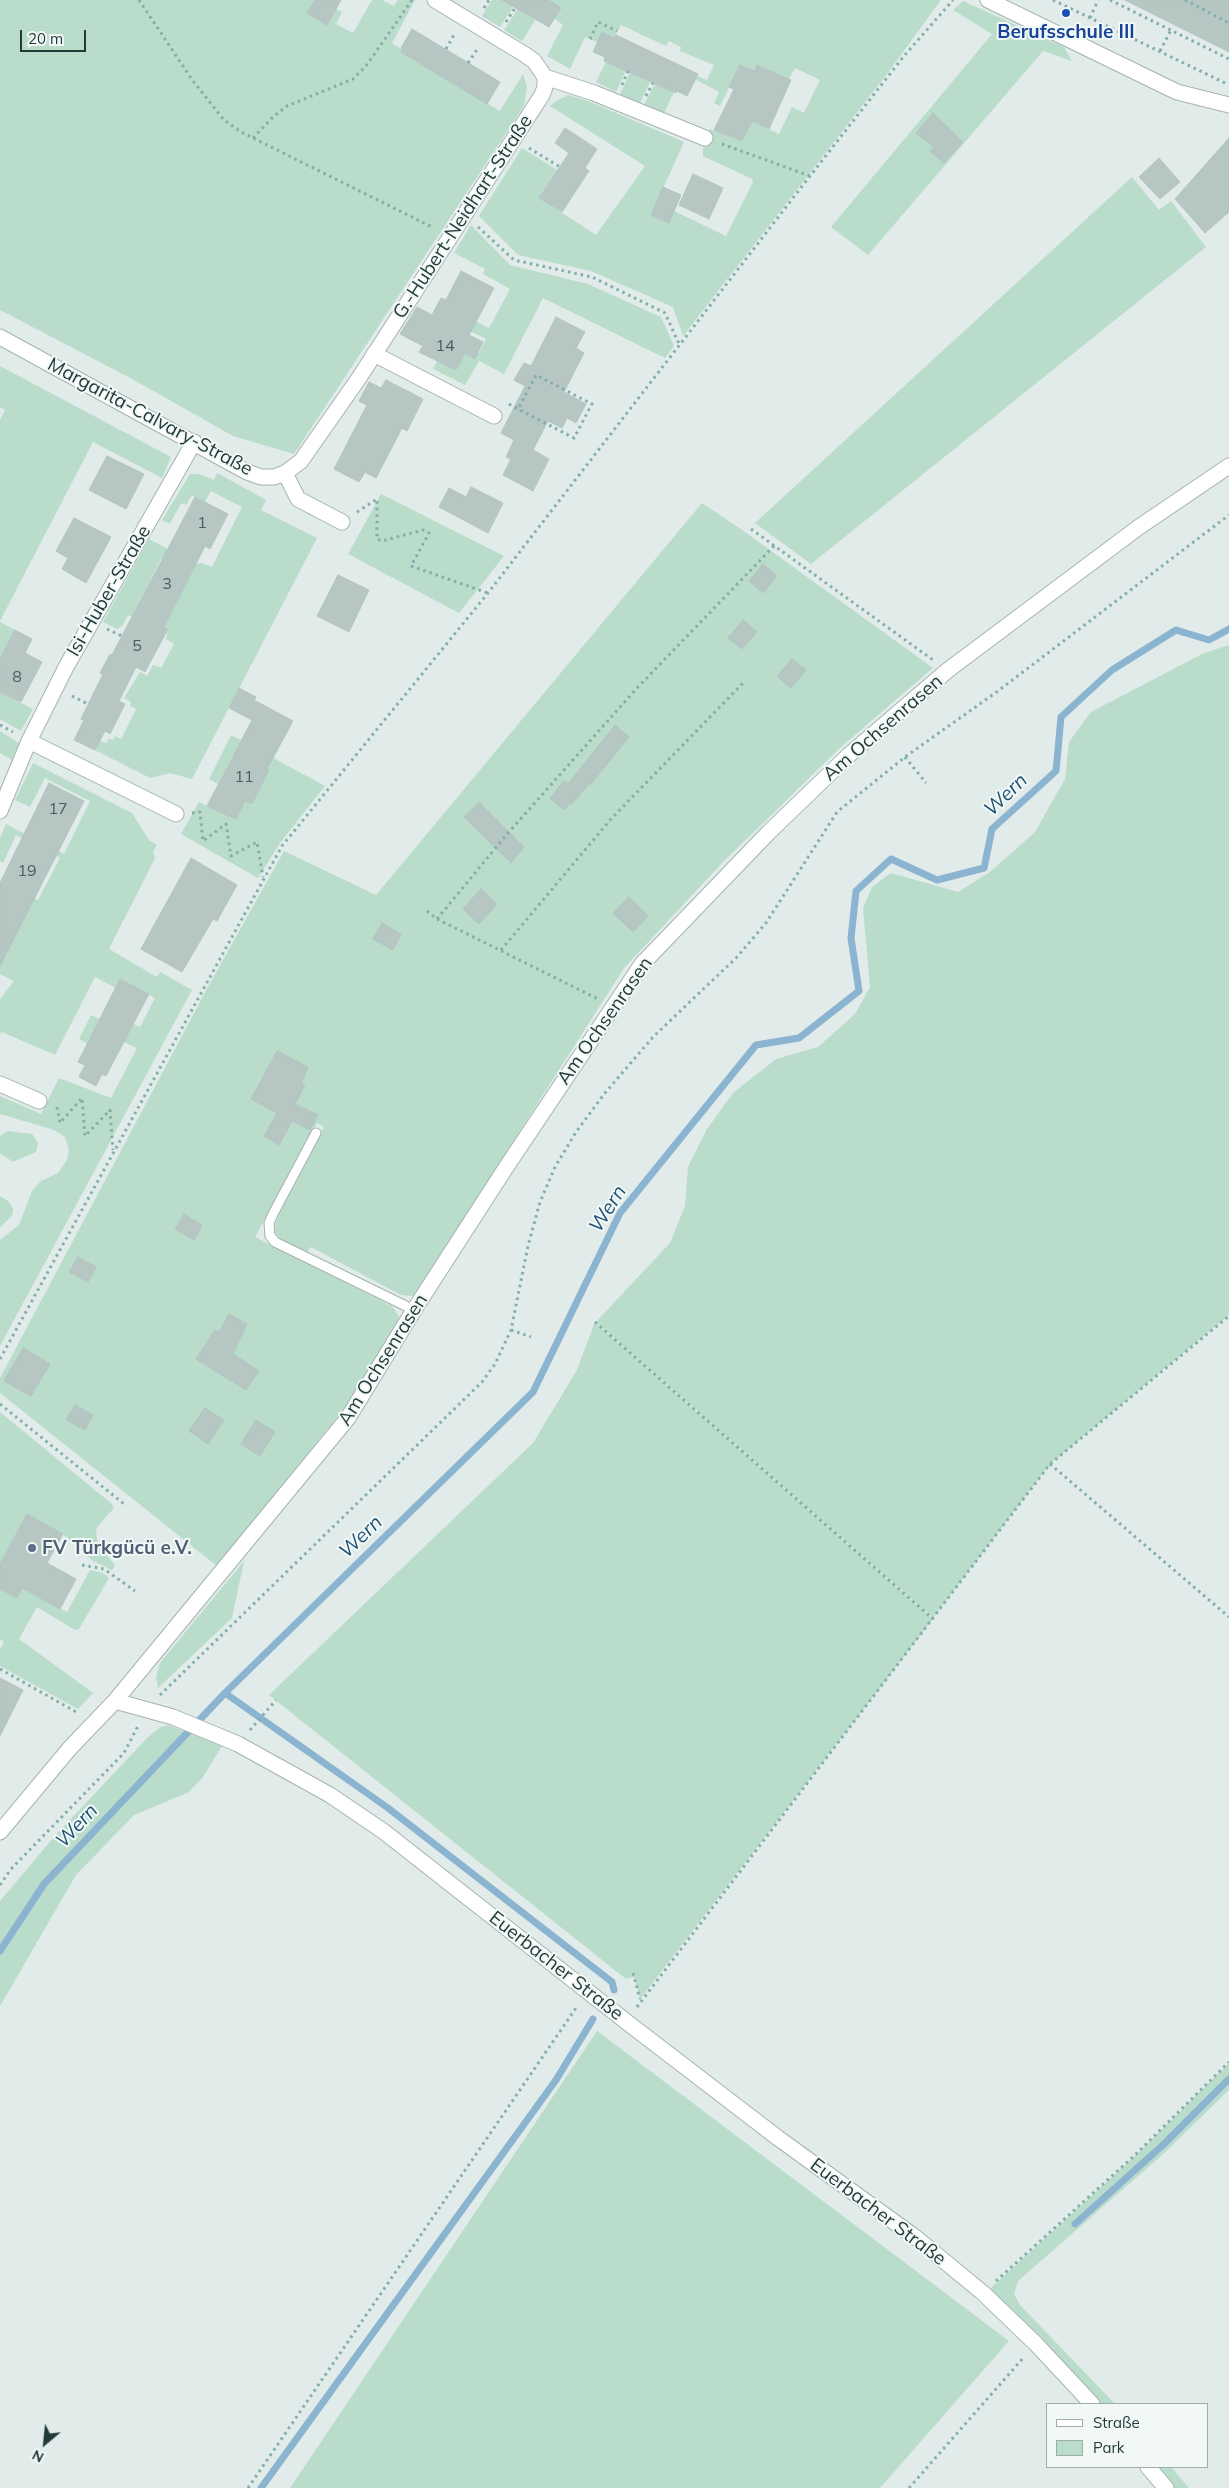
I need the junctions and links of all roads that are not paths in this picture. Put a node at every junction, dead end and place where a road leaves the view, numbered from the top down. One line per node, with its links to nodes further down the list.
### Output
1 (435, 0): 3 (street)
2 (988, 0): 4 (street)
3 (545, 77): 5 (street); 7 (street, G.-Hubert-Neidhart-Straße)
4 (1229, 105)
5 (705, 138)
6 (0, 338): 9 (street, Margarita-Calvary-Straße)
7 (374, 354): 8 (street); 11 (street, G.-Hubert-Neidhart-Straße)
8 (494, 416)
9 (194, 442): 11 (street, Margarita-Calvary-Straße); 13 (street, Isi-Huber-Straße)
10 (1229, 466): 19 (street, Am Ochsenrasen)
11 (285, 473): 12 (street)
12 (342, 522)
13 (29, 742): 14 (street, Isi-Huber-Straße); 15 (street)
14 (0, 811)
15 (176, 814)
16 (0, 1084): 17 (street)
17 (39, 1101)
18 (316, 1133): 19 (lane)
19 (414, 1310): 20 (street, Am Ochsenrasen)
20 (115, 1701): 21 (street); 22 (street, Euerbacher Straße)
21 (0, 1832)
22 (1091, 2403)
23 (1149, 2468): 24 (street)
24 (1166, 2488)

